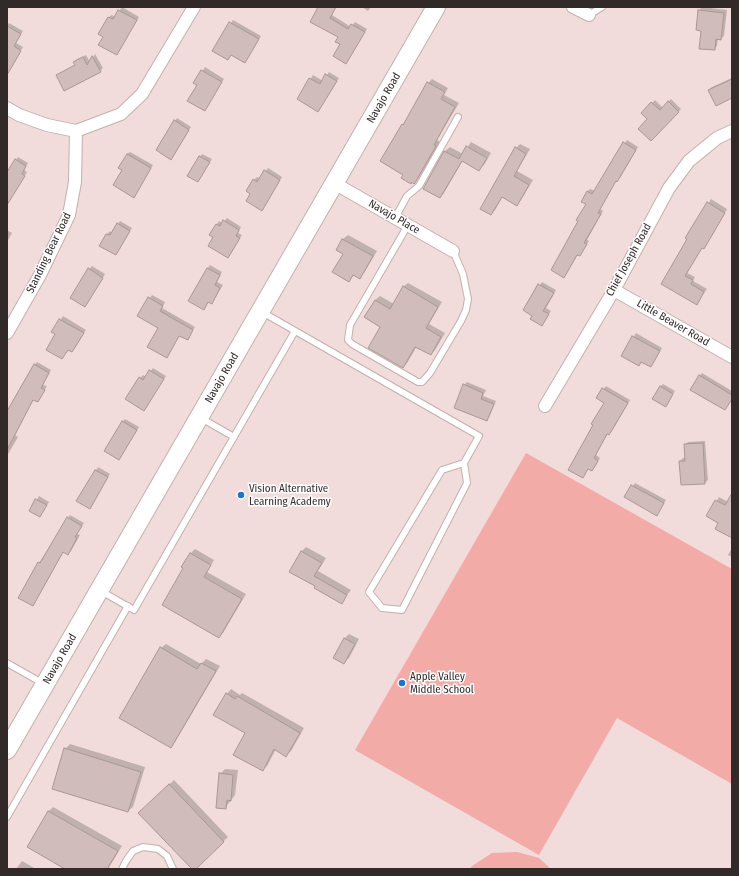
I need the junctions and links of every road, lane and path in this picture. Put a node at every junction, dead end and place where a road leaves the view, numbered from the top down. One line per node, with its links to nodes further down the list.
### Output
1 (194, 7): 8 (street)
2 (436, 7): 10 (main road, Navajo Road)
3 (574, 7): 5 (street)
4 (602, 7): 5 (lane)
5 (589, 15)
6 (7, 108): 8 (street)
7 (458, 116): 11 (lane)
8 (76, 131): 17 (street, Standing Bear Road)
9 (732, 131): 14 (street, Chief Joseph Road)
10 (334, 183): 11 (street, Navajo Place); 15 (main road, Navajo Road)
11 (395, 218): 12 (street, Navajo Place)
12 (408, 225): 13 (street, Navajo Place); 13 (lane)
13 (453, 251)
14 (614, 290): 18 (street, Little Beaver Road); 19 (street, Chief Joseph Road)
15 (260, 312): 16 (lane); 20 (main road, Navajo Road)
16 (295, 331): 21 (lane); 22 (lane)
17 (7, 333)
18 (732, 357)
19 (544, 406)
20 (199, 417): 21 (lane); 23 (main road, Navajo Road)
21 (234, 437): 24 (lane)
22 (464, 463): 22 (lane)
23 (99, 590): 24 (lane); 26 (main road, Navajo Road)
24 (128, 606): 28 (lane)
25 (7, 663): 26 (lane)
26 (45, 684): 27 (main road, Navajo Road)
27 (7, 750)
28 (7, 817)
29 (122, 869): 30 (lane)
30 (173, 869)

